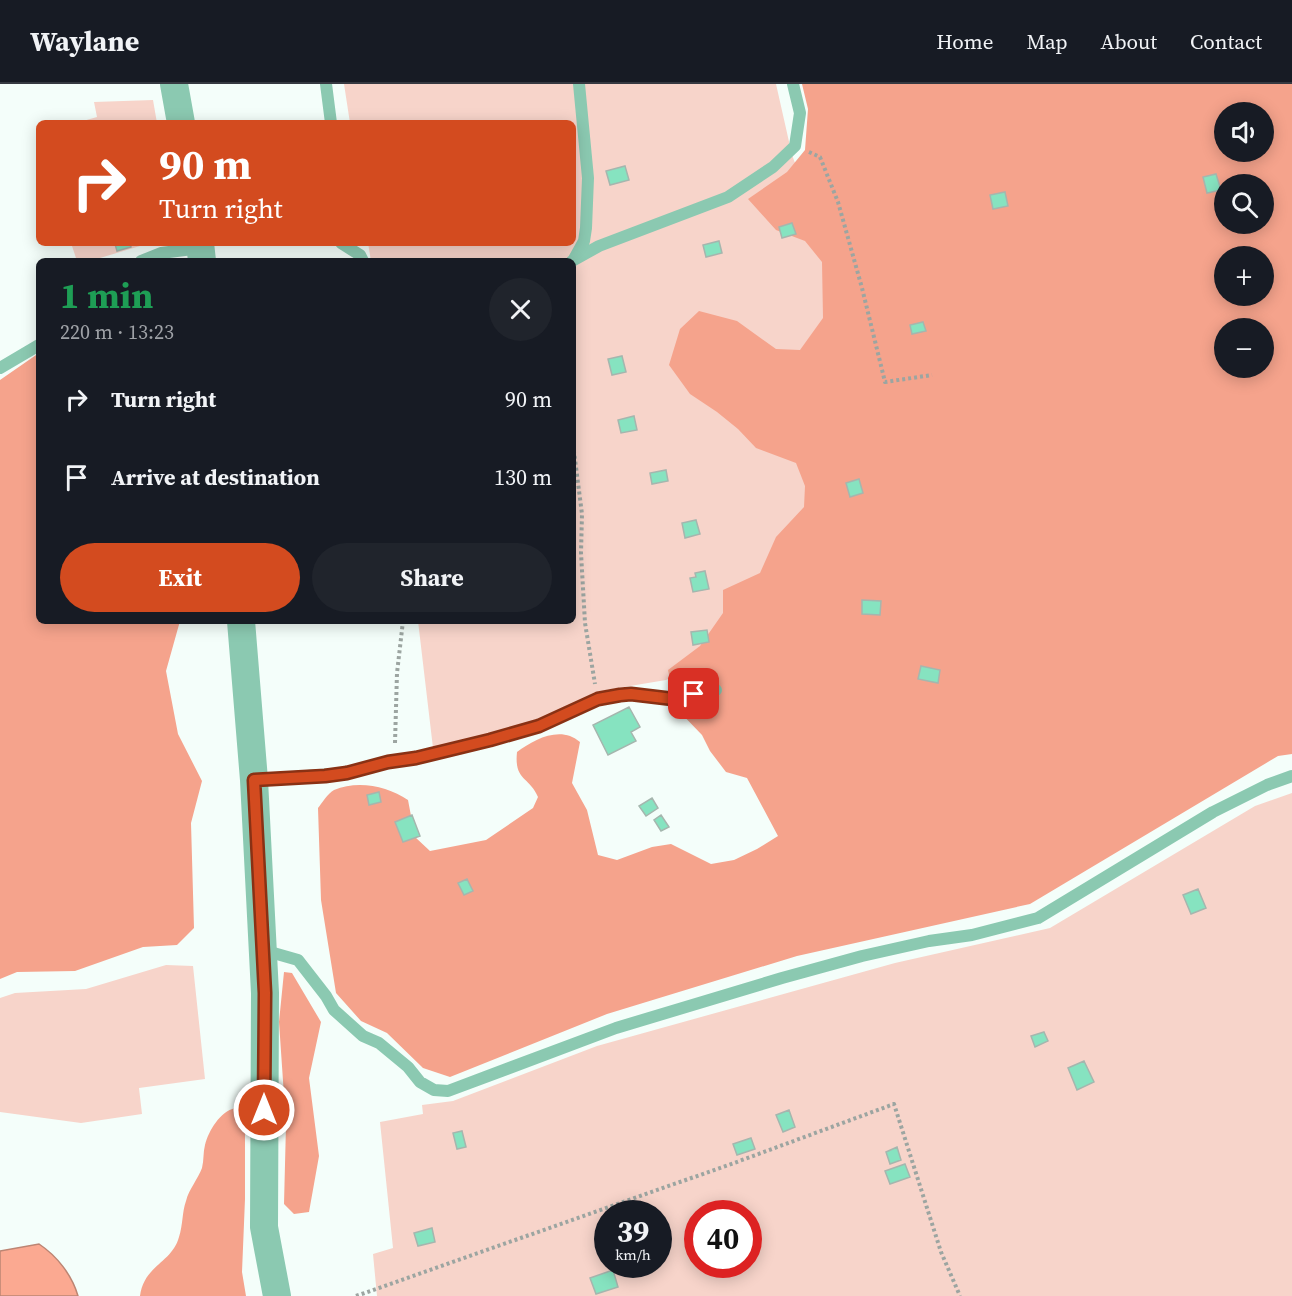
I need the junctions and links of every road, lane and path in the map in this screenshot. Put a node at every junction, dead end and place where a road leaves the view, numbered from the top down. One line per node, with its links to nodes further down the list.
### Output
1 (174, 84): 5 (street)
2 (326, 84): 6 (lane)
3 (579, 84): 12 (lane)
4 (794, 84): 7 (lane)
5 (180, 120)
6 (332, 120)
7 (795, 146): 13 (lane); 16 (path)
8 (346, 246): 11 (lane)
9 (201, 251): 10 (lane)
10 (148, 258)
11 (362, 258)
12 (574, 258)
13 (576, 258)
14 (36, 347): 15 (lane)
15 (0, 368)
16 (932, 375)
17 (576, 467): 21 (path)
18 (241, 624): 24 (street)
19 (403, 624): 22 (path)
20 (716, 690): 21 (lane)
21 (598, 699): 22 (lane)
22 (388, 762): 24 (lane)
23 (1292, 776): 25 (lane)
24 (254, 780): 25 (street)
25 (263, 950): 26 (street)
26 (277, 1296)
27 (356, 1296): 28 (path)
28 (960, 1296)

